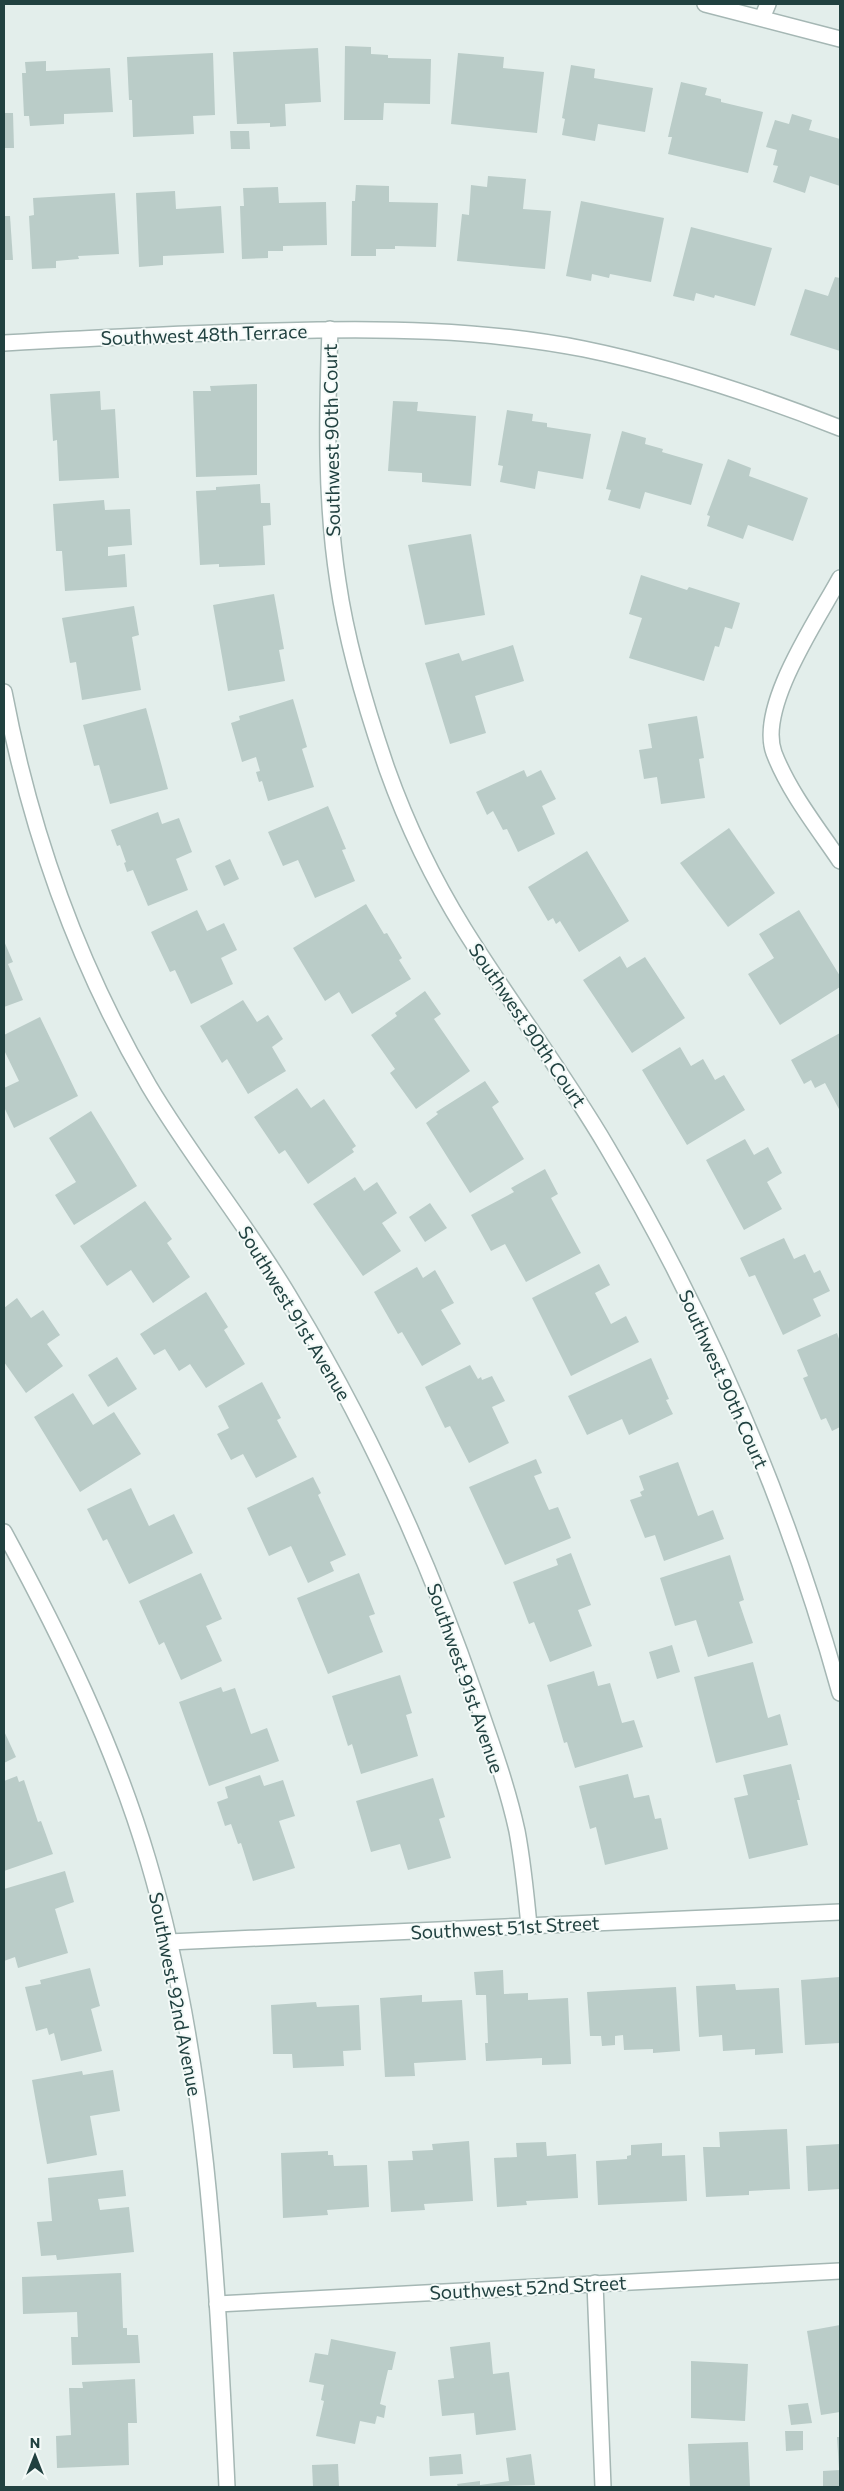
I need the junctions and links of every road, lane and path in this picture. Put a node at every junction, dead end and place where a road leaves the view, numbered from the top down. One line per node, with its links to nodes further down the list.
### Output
1 (706, 4): 2 (street)
2 (765, 11): 3 (street)
3 (840, 39)
4 (330, 329): 5 (street, Southwest 48th Terrace); 6 (street, Southwest 48th Terrace); 11 (street, Southwest 90th Court)
5 (4, 343)
6 (840, 428)
7 (840, 578): 9 (street)
8 (4, 692): 13 (street, Southwest 91st Avenue)
9 (840, 861)
10 (4, 1532): 14 (street, Southwest 92nd Avenue)
11 (840, 1693)
12 (840, 1912): 13 (street, Southwest 51st Street)
13 (529, 1926): 14 (street, Southwest 51st Street)
14 (169, 1942): 17 (street, Southwest 92nd Avenue)
15 (840, 2271): 16 (street, Southwest 52nd Street)
16 (595, 2283): 17 (street, Southwest 52nd Street); 19 (street)
17 (217, 2304): 18 (street, Southwest 92nd Avenue)
18 (227, 2487)
19 (603, 2487)

